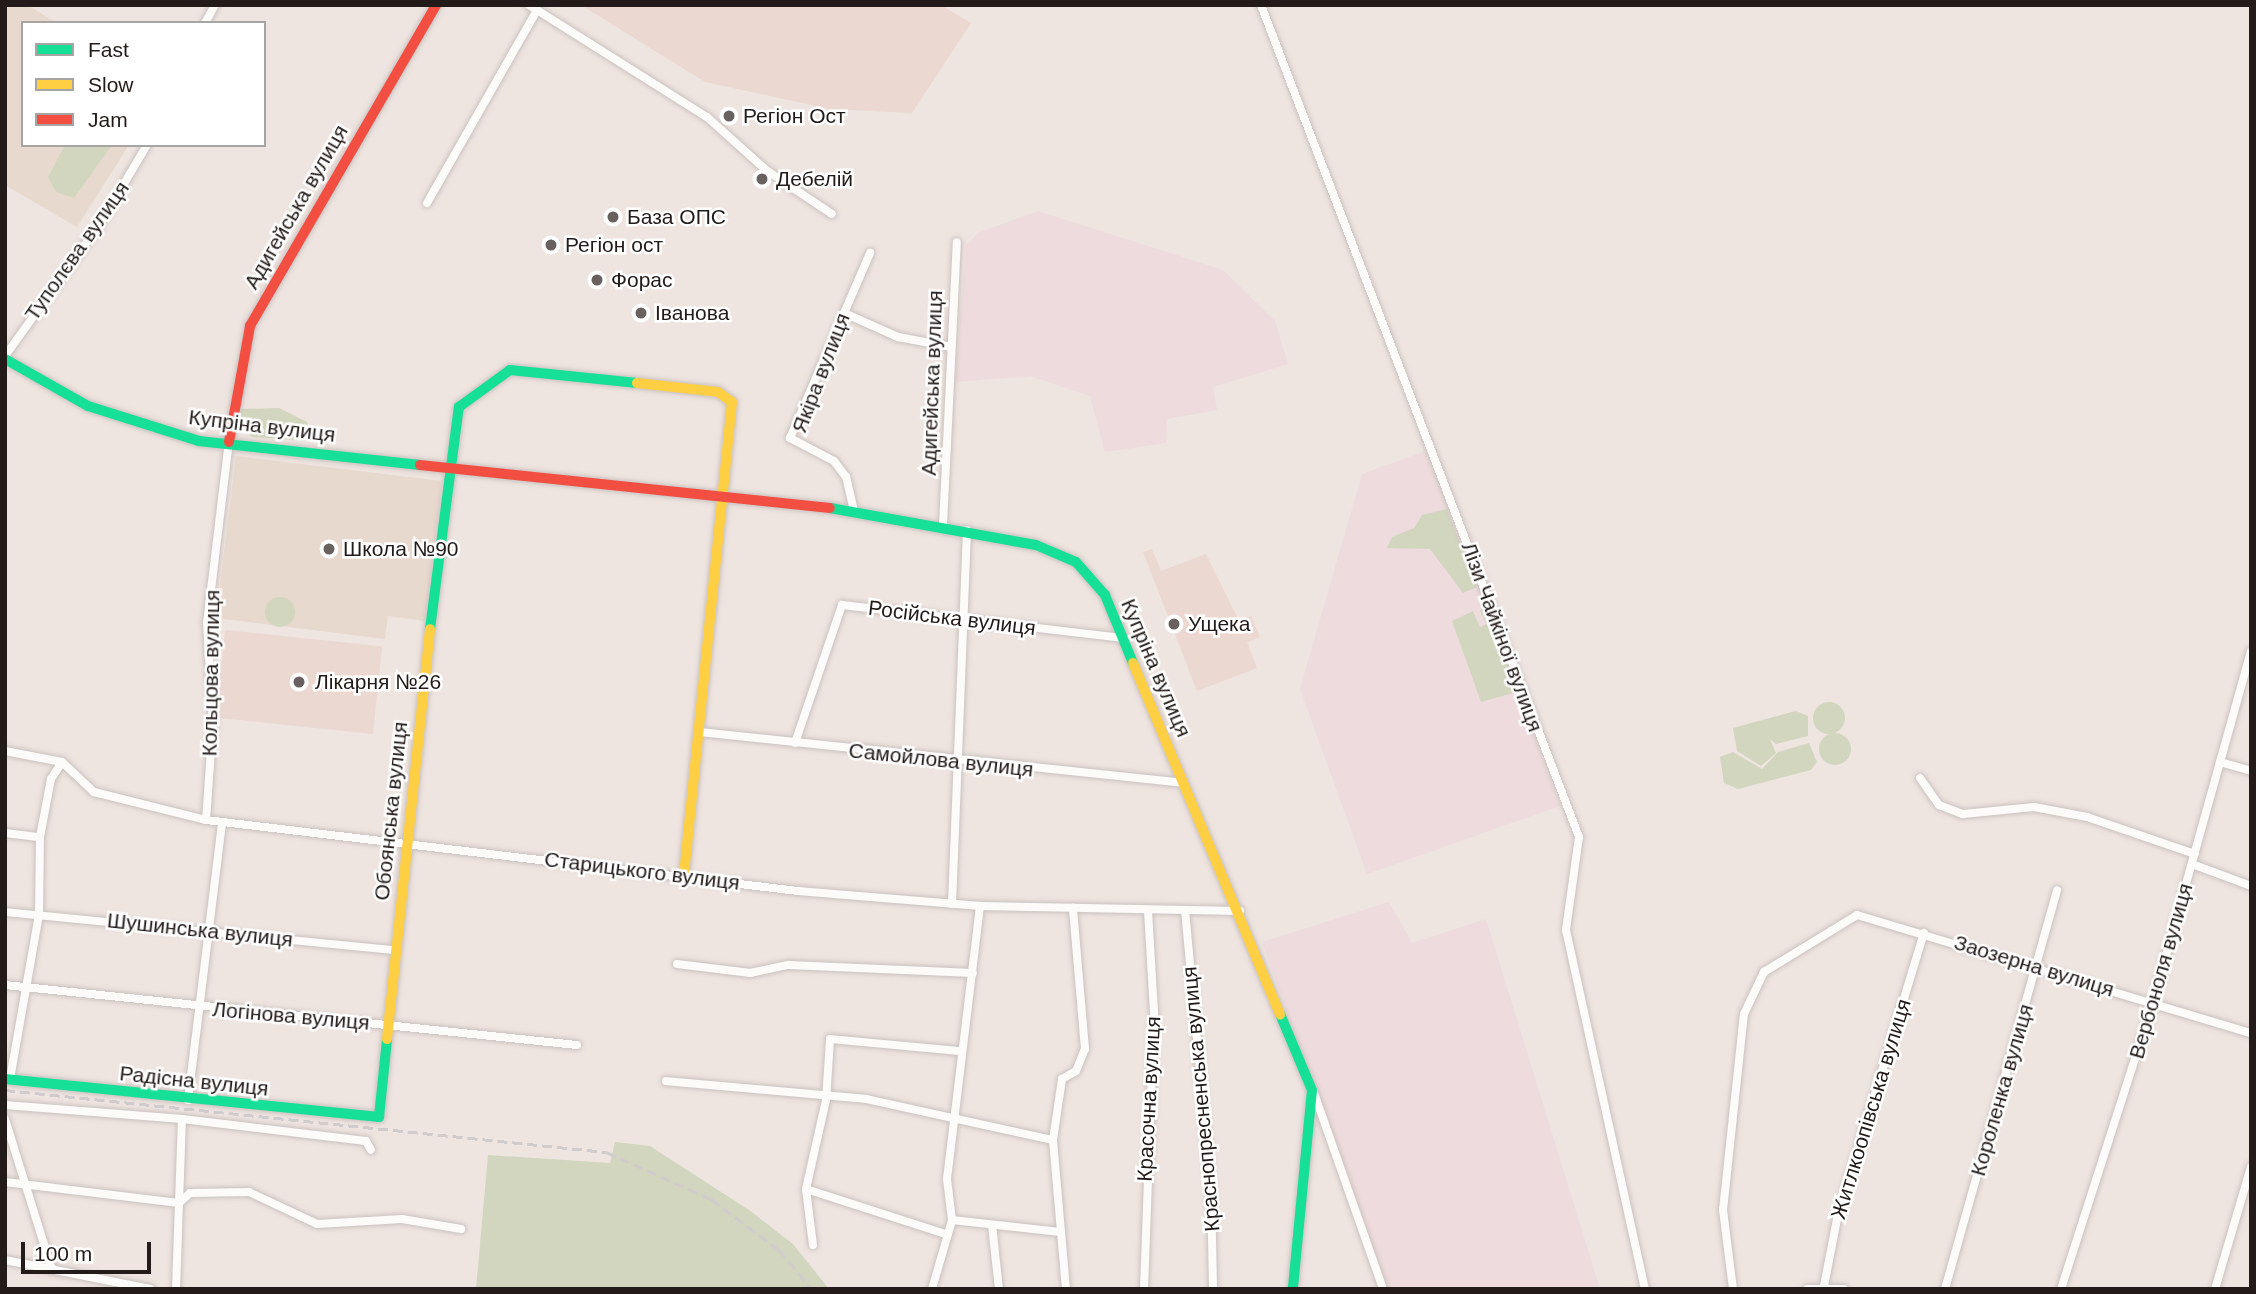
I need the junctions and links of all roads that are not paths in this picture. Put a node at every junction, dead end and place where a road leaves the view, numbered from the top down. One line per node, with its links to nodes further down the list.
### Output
1 (215, 5): 5 (street)
2 (436, 5): 14 (street, Адигейська вулиця)
3 (1261, 5): 100 (street, Лізи Чайкіної вулиця)
4 (533, 8): 7 (street); 8 (street)
5 (206, 21)
6 (146, 147): 13 (street, Туполєва вулиця)
7 (427, 203)
8 (832, 214)
9 (957, 242): 12 (street, Адигейська вулиця)
10 (870, 253): 11 (street, Якіра вулиця)
11 (844, 313): 12 (street); 17 (street, Якіра вулиця)
12 (951, 348): 18 (street, Адигейська вулиця)
13 (5, 358): 14 (street, Купріна вулиця)
14 (229, 442): 15 (street, Купріна вулиця); 33 (street, Кольцова вулиця)
15 (447, 468): 16 (street, Купріна вулиця); 16 (street); 37 (street, Обоянська вулиця)
16 (723, 497): 17 (street, Купріна вулиця); 24 (street)
17 (854, 511): 18 (street, Купріна вулиця)
18 (943, 525): 19 (street, Купріна вулиця)
19 (967, 530): 20 (street); 21 (street, Купріна вулиця)
20 (962, 619): 21 (street, Російська вулиця); 25 (street, Російська вулиця); 29 (street)
21 (1124, 638): 32 (street, Купріна вулиця)
22 (2251, 650): 23 (street, Вербоноля вулиця)
23 (2248, 668): 28 (street, Вербоноля вулиця)
24 (699, 732): 25 (street, Самойлова вулиця); 40 (street)
25 (795, 743): 29 (street, Самойлова вулиця)
26 (5, 751): 27 (street)
27 (62, 762): 33 (street, Старицького вулиця); 36 (street)
28 (2220, 762): 30 (street); 38 (street, Вербоноля вулиця)
29 (958, 764): 32 (street, Самойлова вулиця); 43 (street)
30 (2251, 771)
31 (1920, 778): 38 (street)
32 (1183, 783): 48 (street, Купріна вулиця)
33 (206, 821): 34 (street, Старицького вулиця)
34 (222, 822): 37 (street, Старицького вулиця); 51 (street)
35 (5, 833): 36 (street)
36 (40, 837): 50 (street)
37 (407, 841): 40 (street, Старицького вулиця); 53 (street, Обоянська вулиця)
38 (2194, 854): 39 (street, Вербоноля вулиця)
39 (2192, 864): 41 (street); 59 (street, Вербоноля вулиця)
40 (684, 875): 43 (street, Старицького вулиця)
41 (2251, 886)
42 (2057, 890): 55 (street, Короленка вулиця)
43 (952, 904): 44 (street, Старицького вулиця)
44 (980, 906): 45 (street, Старицького вулиця); 56 (street)
45 (1073, 908): 46 (street, Старицького вулиця); 75 (street)
46 (1148, 910): 47 (street, Старицького вулиця); 96 (street, Красочна вулиця)
47 (1185, 910): 48 (street, Старицького вулиця); 97 (street, Краснопресненська вулиця)
48 (1240, 911): 67 (street, Купріна вулиця)
49 (5, 912): 50 (street, Шушинська вулиця)
50 (39, 915): 51 (street, Шушинська вулиця); 58 (street)
51 (212, 930): 53 (street, Шушинська вулиця); 60 (street)
52 (1924, 933): 55 (street, Заозерна вулиця); 90 (street, Житлкоопівська вулиця); 101 (street, Заозерна вулиця)
53 (395, 950): 61 (street, Обоянська вулиця)
54 (677, 964): 56 (street)
55 (2037, 966): 59 (street, Заозерна вулиця); 104 (street, Короленка вулиця)
56 (973, 973): 64 (street)
57 (5, 985): 58 (street, Логінова вулиця)
58 (26, 988): 60 (street, Логінова вулиця); 65 (street)
59 (2153, 1002): 62 (street, Заозерна вулиця); 105 (street, Вербоноля вулиця)
60 (201, 1007): 61 (street, Логінова вулиця); 69 (street)
61 (388, 1025): 63 (street, Логінова вулиця); 71 (street, Обоянська вулиця)
62 (2251, 1033)
63 (577, 1045)
64 (960, 1051): 68 (street); 74 (street)
65 (7, 1079): 69 (street, Радісна вулиця)
66 (666, 1081): 68 (street)
67 (1312, 1090): 98 (street, Купріна вулиця); 99 (street, Купріна вулиця)
68 (826, 1100): 74 (street); 80 (street)
69 (185, 1102): 71 (street, Радісна вулиця)
70 (5, 1105): 73 (street, Радісна вулиця)
71 (379, 1117)
72 (5, 1119): 79 (street)
73 (182, 1119): 76 (street, Радісна вулиця); 81 (street)
74 (956, 1123): 75 (street); 82 (street)
75 (1053, 1140): 85 (street)
76 (371, 1150)
77 (2251, 1167): 106 (street)
78 (5, 1182): 79 (street)
79 (26, 1184): 81 (street); 89 (street)
80 (806, 1189): 86 (street); 87 (street)
81 (180, 1203): 84 (street); 92 (street)
82 (952, 1220): 83 (street); 86 (street)
83 (992, 1225): 85 (street); 94 (street)
84 (461, 1229)
85 (1060, 1232): 95 (street)
86 (948, 1235): 93 (street)
87 (813, 1245)
88 (5, 1261): 89 (street)
89 (51, 1270): 91 (street)
90 (1824, 1286): 102 (street); 103 (street)
91 (150, 1289)
92 (176, 1289)
93 (932, 1289)
94 (999, 1289)
95 (1066, 1289)
96 (1144, 1289)
97 (1213, 1289)
98 (1293, 1289)
99 (1383, 1289)
100 (1645, 1289)
101 (1733, 1289)
102 (1807, 1289)
103 (1844, 1289)
104 (1945, 1289)
105 (2061, 1289)
106 (2215, 1289)

